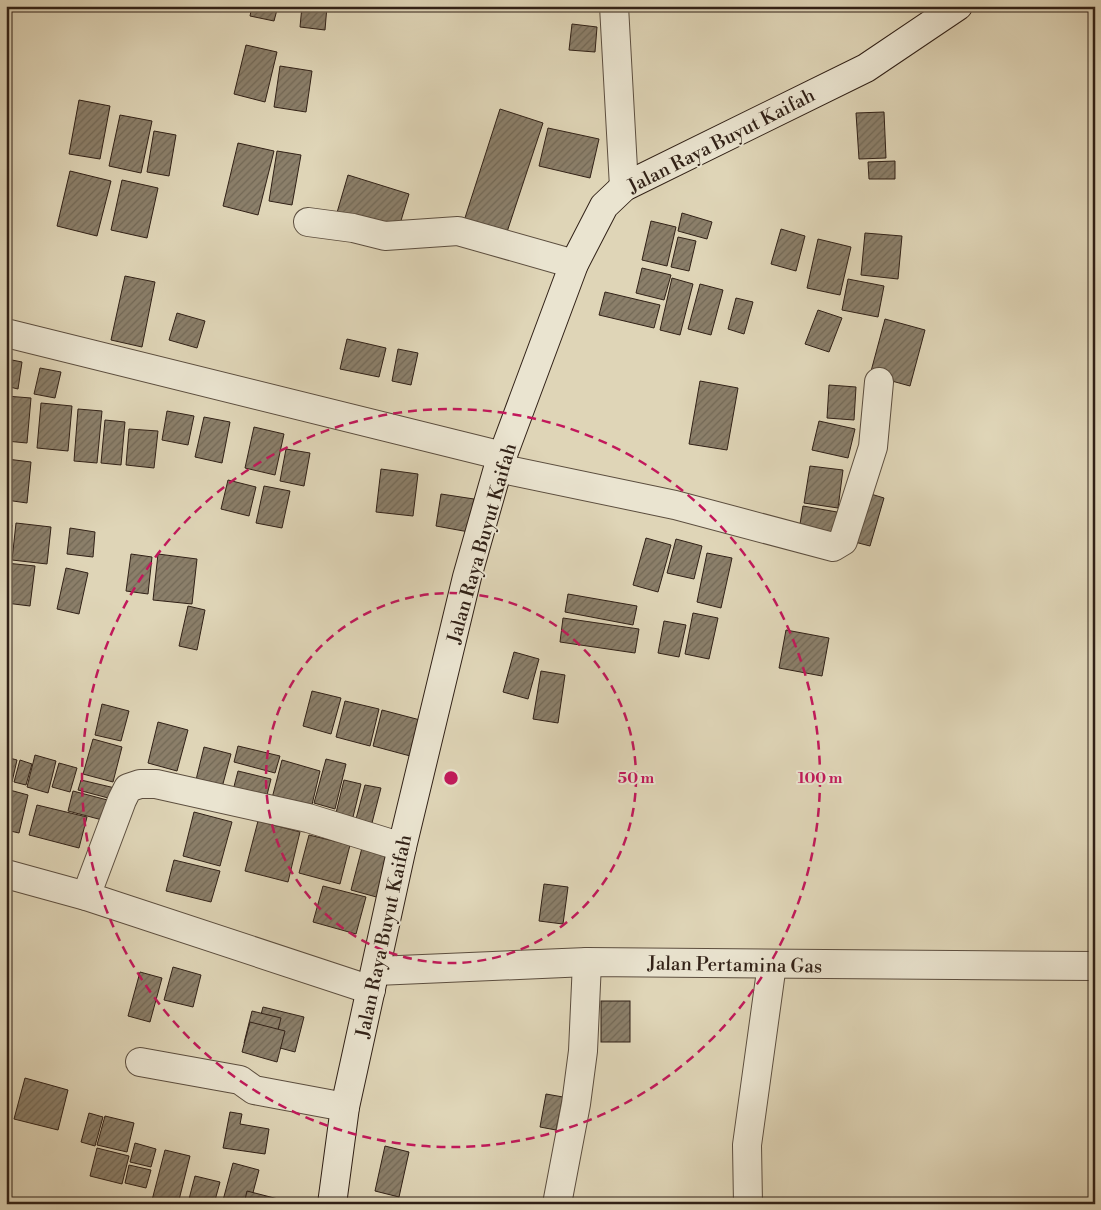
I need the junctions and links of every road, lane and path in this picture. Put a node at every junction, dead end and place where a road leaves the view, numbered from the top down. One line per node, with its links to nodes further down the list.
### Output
1 (614, 6): 3 (street)
2 (958, 6): 3 (street, Jalan Raya Buyut Kaifah)
3 (624, 187): 5 (street, Jalan Raya Buyut Kaifah)
4 (308, 222): 5 (street)
5 (574, 264): 8 (street, Jalan Raya Buyut Kaifah)
6 (6, 333): 8 (street)
7 (879, 382): 8 (street)
8 (500, 462): 9 (street, Jalan Raya Buyut Kaifah)
9 (402, 846): 11 (street); 15 (street, Jalan Raya Buyut Kaifah)
10 (6, 874): 11 (street)
11 (86, 896): 15 (street)
12 (587, 962): 13 (street, Jalan Pertamina Gas); 15 (street, Jalan Pertamina Gas); 19 (street)
13 (772, 964): 14 (street, Jalan Pertamina Gas); 20 (street)
14 (1095, 966)
15 (374, 981): 17 (street, Jalan Raya Buyut Kaifah)
16 (140, 1062): 17 (street)
17 (345, 1107): 18 (street, Jalan Raya Buyut Kaifah)
18 (332, 1204)
19 (557, 1204)
20 (748, 1204)

